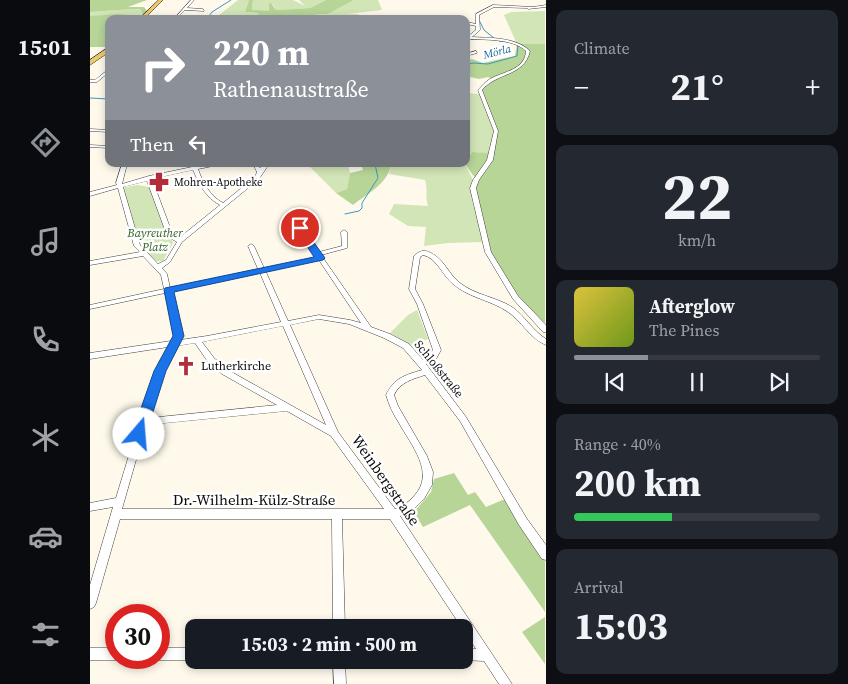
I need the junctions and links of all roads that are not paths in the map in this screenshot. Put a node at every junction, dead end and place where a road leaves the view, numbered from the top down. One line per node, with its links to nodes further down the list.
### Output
1 (162, 0): 10 (main road)
2 (193, 0): 6 (street)
3 (489, 2): 5 (street)
4 (546, 6): 5 (street)
5 (491, 8): 8 (street)
6 (184, 10): 7 (street); 11 (street)
7 (203, 10)
8 (479, 13): 9 (street); 13 (street)
9 (489, 13)
10 (145, 15)
11 (179, 15)
12 (470, 23): 13 (street)
13 (478, 25): 14 (street)
14 (470, 37)
15 (470, 39): 51 (street)
16 (105, 52): 19 (main road)
17 (476, 52): 18 (street)
18 (470, 54)
19 (90, 63)
20 (105, 73): 21 (street)
21 (90, 81)
22 (90, 130): 23 (street)
23 (105, 131)
24 (90, 146): 25 (street)
25 (105, 146)
26 (123, 167): 33 (street)
27 (190, 167): 32 (street)
28 (194, 167): 35 (street)
29 (256, 167): 31 (street)
30 (264, 167): 31 (street)
31 (259, 174): 35 (street)
32 (149, 178): 33 (street); 38 (street)
33 (119, 186): 34 (street); 40 (street)
34 (90, 194)
35 (224, 205): 38 (street)
36 (295, 229): 41 (street)
37 (344, 232): 41 (street)
38 (180, 241): 43 (street)
39 (251, 246): 44 (street)
40 (142, 254): 42 (street); 43 (street)
41 (318, 256): 44 (street); 47 (street)
42 (90, 263)
43 (159, 267): 45 (street)
44 (263, 271): 45 (street); 49 (street)
45 (169, 290): 46 (street); 54 (street)
46 (90, 307)
47 (357, 314): 48 (street); 50 (street)
48 (350, 322): 49 (street, Schloßstraße); 50 (street, Schloßstraße)
49 (285, 323): 52 (street, Schloßstraße); 60 (street)
50 (367, 327): 56 (street, Schloßstraße)
51 (546, 330)
52 (196, 341): 54 (street, Schloßstraße); 58 (street, Weinbergstraße)
53 (546, 342): 56 (street)
54 (174, 343): 55 (street, Schloßstraße); 59 (street)
55 (90, 356)
56 (422, 363): 57 (street, Schloßstraße)
57 (427, 371): 65 (street); 66 (street, Schloßstraße)
58 (289, 407): 59 (street); 60 (street, Weinbergstraße)
59 (143, 422): 61 (street)
60 (334, 433): 65 (street, Weinbergstraße)
61 (120, 502): 62 (street); 63 (street)
62 (90, 507)
63 (116, 514): 64 (street, Dr.-Wilhelm-Külz-Straße); 67 (street)
64 (337, 514): 65 (street, Dr.-Wilhelm-Külz-Straße); 68 (street)
65 (393, 514): 74 (street, Weinbergstraße)
66 (546, 555)
67 (90, 603)
68 (339, 619)
69 (90, 654): 70 (street)
70 (105, 654)
71 (170, 654): 72 (street)
72 (185, 654)
73 (473, 654): 74 (street)
74 (486, 655): 77 (street, Weinbergstraße)
75 (339, 669): 76 (street)
76 (340, 684)
77 (506, 684)

